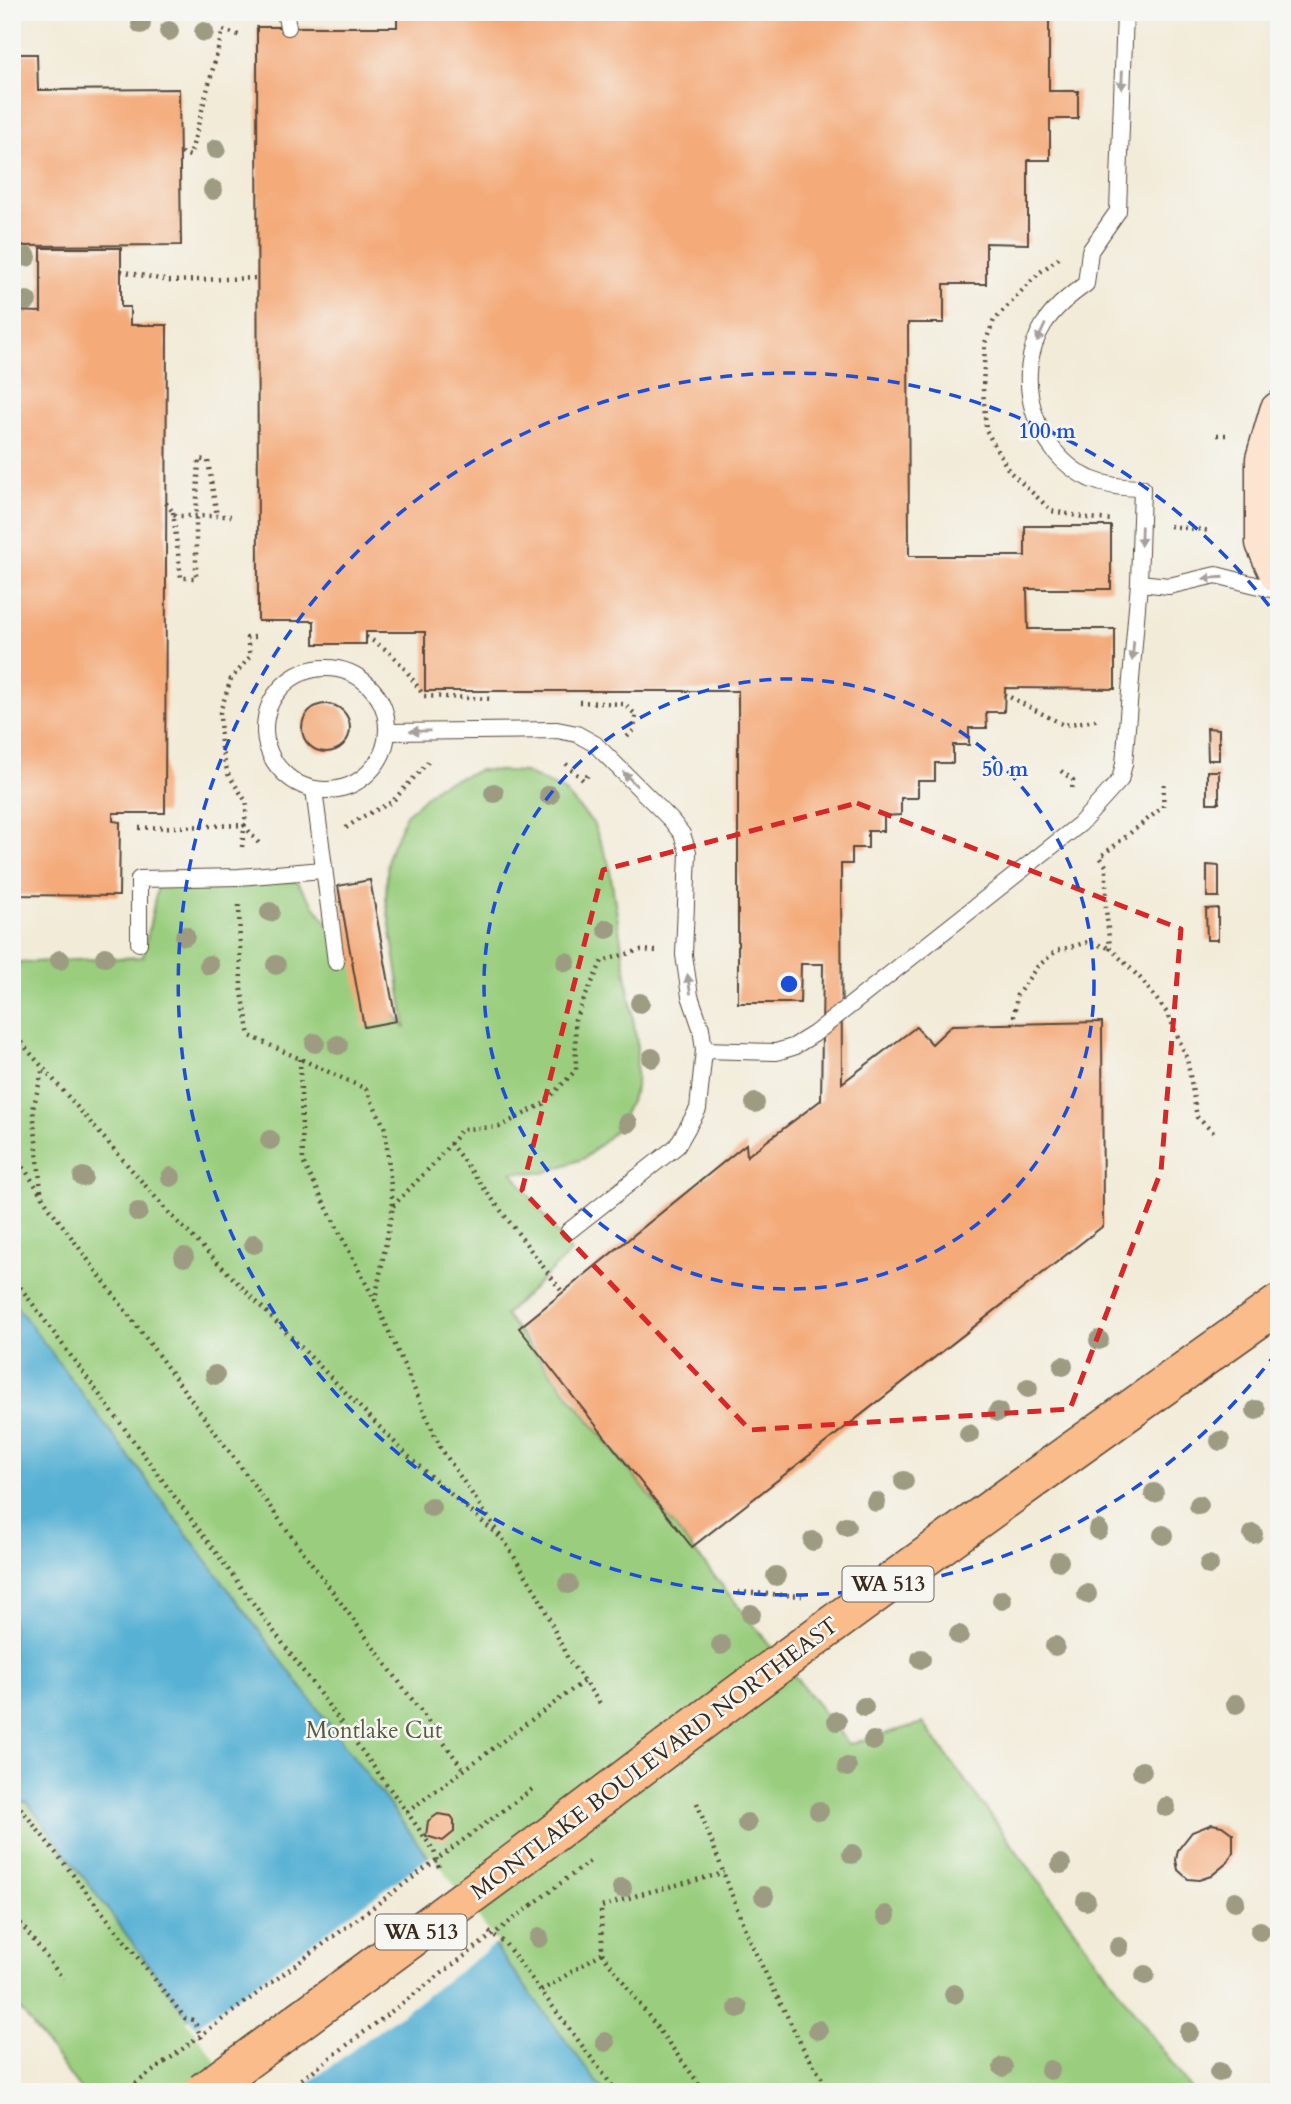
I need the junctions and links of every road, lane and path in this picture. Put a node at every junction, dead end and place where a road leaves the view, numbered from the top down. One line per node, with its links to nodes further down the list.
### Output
1 (1125, 12): 17 (lane, one-way to 17)
2 (242, 36): 3 (path)
3 (181, 153)
4 (121, 271): 5 (path)
5 (257, 278)
6 (1279, 411): 16 (main road)
7 (1217, 435): 8 (path)
8 (1233, 435)
9 (166, 503): 10 (path)
10 (173, 512): 11 (path); 11 (path)
11 (196, 515): 12 (path); 12 (path)
12 (217, 516): 13 (path)
13 (231, 516)
14 (1164, 526): 15 (path)
15 (1210, 531)
16 (1279, 574)
17 (1139, 583): 18 (lane, one-way to 17); 42 (lane, one-way to 42)
18 (1279, 591)
19 (256, 637): 31 (path)
20 (366, 637): 21 (path)
21 (424, 696)
22 (636, 715): 24 (path)
23 (387, 732): 24 (lane, one-way to 23); 29 (lane); 29 (lane)
24 (607, 756): 26 (path); 38 (lane, one-way to 24)
25 (435, 759): 33 (path)
26 (562, 761)
27 (1061, 771): 30 (path)
28 (1164, 784): 37 (path)
29 (314, 789): 34 (lane)
30 (1072, 792)
31 (244, 825): 32 (path); 35 (path)
32 (139, 828)
33 (342, 837)
34 (323, 870): 35 (lane); 39 (lane)
35 (239, 877): 36 (lane); 43 (path)
36 (139, 943)
37 (1110, 948): 40 (path); 45 (path)
38 (684, 954): 42 (lane, one-way to 38); 46 (path)
39 (336, 962)
40 (1013, 1024)
41 (12, 1032): 44 (path)
42 (704, 1050): 50 (lane)
43 (300, 1059): 49 (path); 53 (path)
44 (43, 1068): 48 (path); 55 (path)
45 (1217, 1136)
46 (450, 1143): 49 (path); 52 (path)
47 (12, 1149): 48 (path)
48 (41, 1193): 58 (path)
49 (393, 1206): 53 (path)
50 (569, 1231)
51 (12, 1276): 62 (path)
52 (563, 1293)
53 (374, 1300): 55 (path)
54 (1279, 1304): 73 (main road, MONTLAKE BOULEVARD NORTHEAST / WA 513, bridge)
55 (505, 1542): 56 (path)
56 (584, 1681): 57 (path); 58 (path)
57 (602, 1706)
58 (464, 1770): 62 (path)
59 (535, 1787): 72 (path, bridge)
60 (12, 1797): 71 (path)
61 (697, 1803): 64 (path)
62 (407, 1812): 65 (path)
63 (590, 1861): 74 (path, bridge)
64 (724, 1873): 68 (path); 77 (path)
65 (440, 1874)
66 (12, 1912): 69 (path)
67 (487, 1931): 70 (path)
68 (602, 1953): 70 (path); 76 (path)
69 (63, 1979)
70 (541, 1991): 75 (path)
71 (185, 2018)
72 (124, 2092)
73 (203, 2092)
74 (285, 2092)
75 (617, 2092)
76 (705, 2092)
77 (830, 2092)

